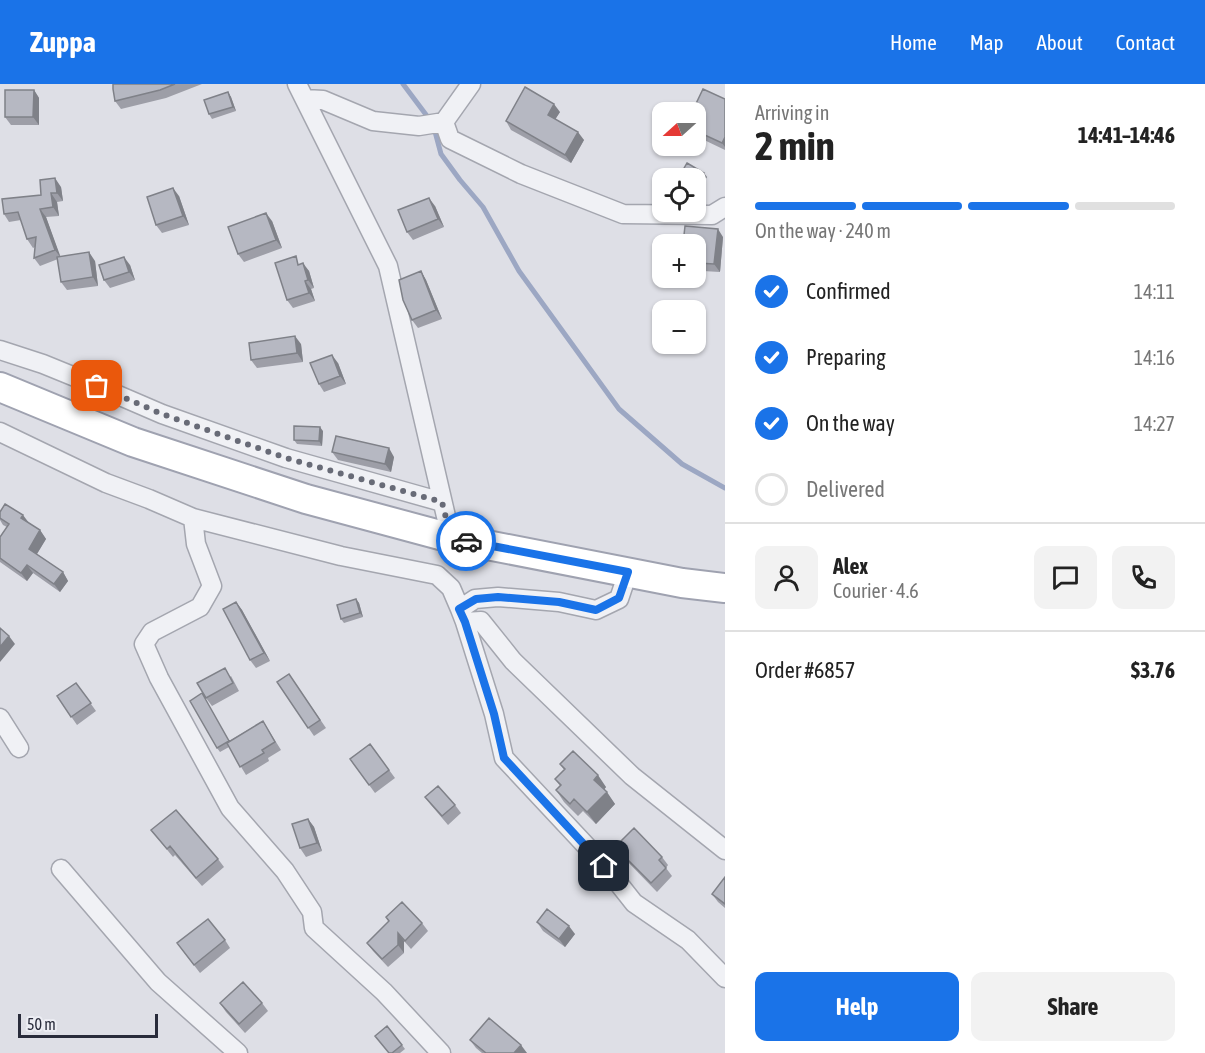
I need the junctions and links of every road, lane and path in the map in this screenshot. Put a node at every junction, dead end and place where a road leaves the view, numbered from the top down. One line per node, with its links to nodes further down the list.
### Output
1 (471, 84): 3 (street)
2 (301, 92): 3 (street); 8 (street)
3 (444, 122): 4 (street)
4 (725, 207)
5 (0, 350): 8 (street)
6 (0, 387): 10 (main road)
7 (0, 432): 9 (street)
8 (442, 502): 10 (street)
9 (193, 518): 13 (street); 20 (street)
10 (451, 538): 11 (main road)
11 (628, 572): 12 (main road); 13 (street)
12 (725, 588)
13 (462, 616): 16 (street); 18 (street)
14 (0, 718): 15 (street)
15 (19, 748)
16 (725, 850)
17 (61, 869): 19 (street)
18 (725, 978)
19 (238, 1053)
20 (441, 1053)

